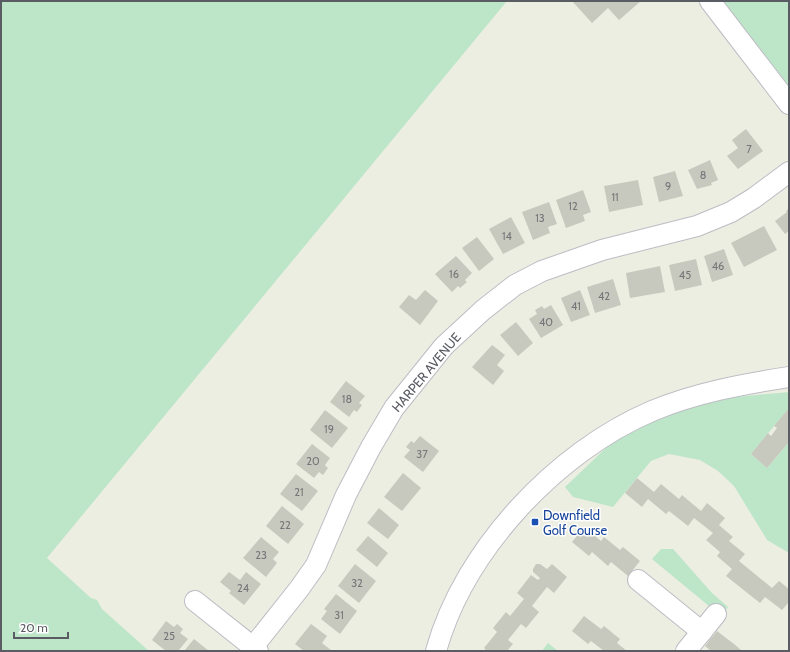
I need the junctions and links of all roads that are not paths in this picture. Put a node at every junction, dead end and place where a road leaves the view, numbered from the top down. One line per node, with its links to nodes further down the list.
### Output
1 (710, 1): 2 (street)
2 (789, 104)
3 (789, 172): 9 (street, HARPER AVENUE)
4 (789, 377): 10 (street)
5 (638, 580): 8 (street)
6 (195, 601): 9 (street, HARPER AVENUE)
7 (716, 614): 8 (street)
8 (702, 632): 11 (street)
9 (255, 649)
10 (436, 651)
11 (686, 651)

